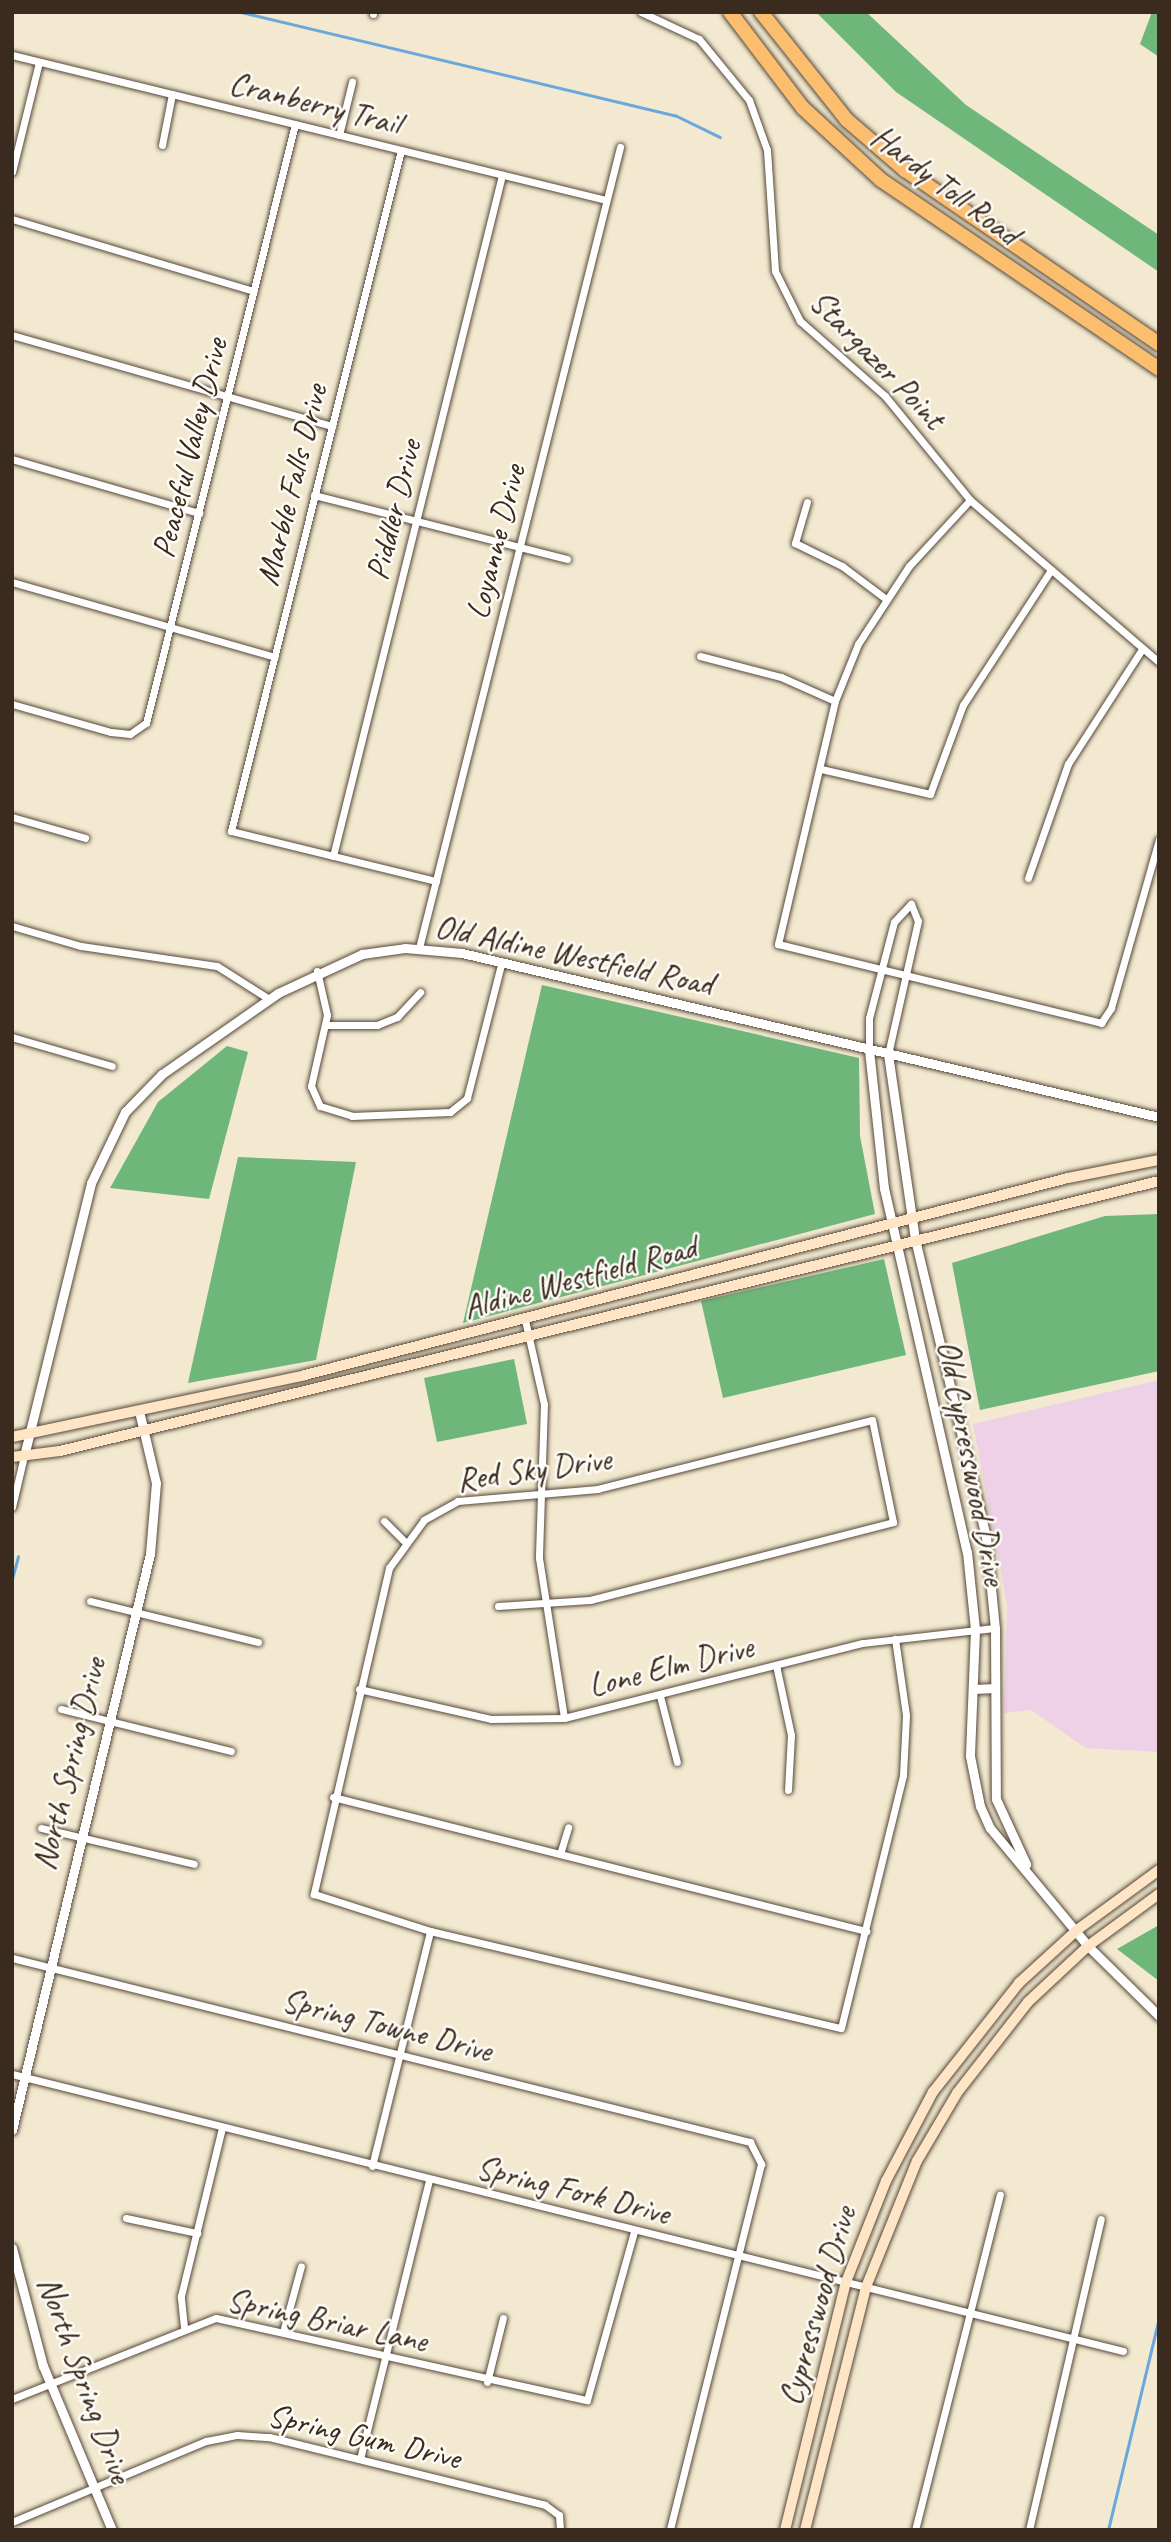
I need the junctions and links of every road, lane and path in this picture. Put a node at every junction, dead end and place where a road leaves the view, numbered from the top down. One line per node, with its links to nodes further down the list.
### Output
1 (641, 12): 25 (street, Stargazer Point)
2 (730, 12): 20 (highway, Hardy Toll Road)
3 (761, 12): 19 (highway, Hardy Toll Road)
4 (12, 55): 5 (street, Cranberry Trail)
5 (38, 62): 7 (street, Cranberry Trail); 13 (street)
6 (352, 82): 9 (street)
7 (172, 94): 8 (street, Cranberry Trail); 10 (street)
8 (295, 124): 9 (street, Cranberry Trail); 17 (street, Peaceful Valley Drive)
9 (339, 135): 12 (street, Cranberry Trail)
10 (162, 145)
11 (620, 147): 15 (street, Loyanne Drive)
12 (401, 150): 14 (street, Cranberry Trail); 22 (street, Marble Falls Drive)
13 (12, 172)
14 (502, 175): 15 (street, Cranberry Trail); 28 (street, Piddler Drive)
15 (606, 200): 29 (street, Loyanne Drive)
16 (12, 219): 17 (street)
17 (254, 291): 21 (street, Peaceful Valley Drive)
18 (12, 335): 21 (street)
19 (1159, 344)
20 (1159, 369)
21 (227, 397): 22 (street); 27 (street, Peaceful Valley Drive)
22 (332, 426): 24 (street, Marble Falls Drive)
23 (12, 459): 27 (street)
24 (314, 495): 28 (street); 37 (street, Marble Falls Drive)
25 (970, 500): 31 (street, Stargazer Point); 33 (street)
26 (807, 502): 33 (street)
27 (199, 513): 34 (street, Peaceful Valley Drive)
28 (416, 521): 29 (street); 45 (street, Piddler Drive)
29 (520, 546): 30 (street); 48 (street, Loyanne Drive)
30 (567, 559)
31 (1051, 569): 35 (street, Stargazer Point); 41 (street)
32 (12, 582): 34 (street)
33 (886, 599): 39 (street)
34 (170, 628): 37 (street); 40 (street, Peaceful Valley Drive)
35 (1142, 649): 38 (street, Stargazer Point); 47 (street)
36 (700, 656): 39 (street)
37 (275, 657): 45 (street, Marble Falls Drive)
38 (1159, 662)
39 (835, 701): 41 (street)
40 (12, 704)
41 (821, 769): 53 (street)
42 (12, 817): 43 (street)
43 (85, 838)
44 (1159, 840): 46 (street)
45 (333, 856): 48 (street)
46 (1155, 868): 54 (street)
47 (1028, 878)
48 (436, 881): 50 (street, Loyanne Drive)
49 (12, 926): 56 (street)
50 (419, 948): 51 (street, Old Aldine Westfield Road); 52 (street, Old Aldine Westfield Road)
51 (502, 961): 57 (street); 59 (street, Old Aldine Westfield Road)
52 (317, 971): 56 (street, Old Aldine Westfield Road); 57 (street)
53 (881, 974): 54 (street); 54 (street); 59 (street)
54 (905, 979): 60 (street)
55 (420, 992): 57 (street)
56 (269, 999): 83 (street, Old Aldine Westfield Road)
57 (326, 1025)
58 (12, 1037): 61 (street)
59 (869, 1050): 60 (street, Old Aldine Westfield Road); 68 (street, Old Cypresswood Drive)
60 (888, 1054): 62 (street, Old Aldine Westfield Road); 67 (street, Old Cypresswood Drive)
61 (112, 1066)
62 (1158, 1118)
63 (1159, 1160): 64 (main road, Aldine Westfield Road)
64 (1068, 1178): 66 (main road); 67 (main road, Aldine Westfield Road)
65 (1159, 1181): 66 (main road, Aldine Westfield Road)
66 (1071, 1198): 69 (main road, Aldine Westfield Road)
67 (911, 1219): 68 (main road, Aldine Westfield Road); 69 (street, Old Cypresswood Drive)
68 (891, 1223): 70 (street, Old Cypresswood Drive); 71 (main road, Aldine Westfield Road)
69 (915, 1239): 70 (main road, Aldine Westfield Road); 85 (street, Old Cypresswood Drive)
70 (896, 1243): 72 (main road, Aldine Westfield Road); 86 (street, Old Cypresswood Drive)
71 (748, 1261): 72 (main road); 73 (main road, Aldine Westfield Road)
72 (752, 1279): 74 (main road, Aldine Westfield Road)
73 (636, 1291): 74 (main road); 75 (main road, Aldine Westfield Road)
74 (639, 1307): 76 (main road, Aldine Westfield Road)
75 (524, 1320): 76 (street); 77 (main road, Aldine Westfield Road)
76 (528, 1335): 78 (main road, Aldine Westfield Road); 88 (street)
77 (420, 1346): 78 (main road); 79 (main road, Aldine Westfield Road)
78 (423, 1361): 80 (main road, Aldine Westfield Road)
79 (293, 1377): 80 (main road); 81 (main road, Aldine Westfield Road)
80 (297, 1393): 82 (main road, Aldine Westfield Road)
81 (139, 1411): 82 (street, North Spring Drive); 83 (main road, Aldine Westfield Road)
82 (143, 1430): 87 (main road, Aldine Westfield Road); 95 (street, North Spring Drive)
83 (30, 1434): 84 (main road, Aldine Westfield Road); 87 (street, Old Aldine Westfield Road)
84 (12, 1437)
85 (965, 1441): 86 (street); 96 (street, Old Cypresswood Drive)
86 (946, 1444): 97 (street, Old Cypresswood Drive)
87 (18, 1457): 89 (street)
88 (541, 1496): 91 (street, Red Sky Drive); 94 (street); 94 (street, Red Sky Drive)
89 (12, 1507)
90 (384, 1521): 91 (street)
91 (404, 1541): 102 (street, Red Sky Drive)
92 (90, 1601): 95 (street)
93 (498, 1606): 94 (street)
94 (547, 1607): 106 (street)
95 (134, 1612): 99 (street); 107 (street, North Spring Drive)
96 (995, 1628): 97 (street, Lone Elm Drive); 101 (street, Old Cypresswood Drive)
97 (975, 1630): 98 (street, Lone Elm Drive); 103 (street, Old Cypresswood Drive)
98 (895, 1639): 100 (street, Lone Elm Drive); 122 (street)
99 (258, 1642)
100 (776, 1665): 104 (street, Lone Elm Drive); 110 (street)
101 (995, 1688): 103 (street); 118 (street, Old Cypresswood Drive)
102 (359, 1689): 106 (street, Lone Elm Drive); 111 (street, Red Sky Drive)
103 (974, 1689): 118 (street, Old Cypresswood Drive)
104 (660, 1696): 106 (street, Lone Elm Drive); 109 (street)
105 (61, 1709): 107 (street)
106 (564, 1718)
107 (106, 1721): 108 (street); 114 (street, North Spring Drive)
108 (231, 1751)
109 (677, 1762)
110 (788, 1790)
111 (333, 1797): 115 (street); 121 (street, Red Sky Drive)
112 (568, 1827): 115 (street)
113 (41, 1828): 114 (street)
114 (79, 1836): 116 (street); 125 (street, North Spring Drive)
115 (560, 1854): 122 (street)
116 (194, 1864)
117 (1159, 1870): 120 (main road, Cypresswood Drive)
118 (1030, 1871): 120 (street, Old Cypresswood Drive)
119 (1159, 1894): 123 (main road, Cypresswood Drive)
120 (1077, 1930): 123 (street, Old Cypresswood Drive); 129 (main road, Cypresswood Drive)
121 (430, 1931): 122 (street); 127 (street)
122 (866, 1931)
123 (1088, 1945): 126 (street, Old Cypresswood Drive); 130 (main road, Cypresswood Drive)
124 (12, 1958): 125 (street, Spring Towne Drive)
125 (48, 1967): 127 (street, Spring Towne Drive); 128 (street, North Spring Drive)
126 (1159, 2016)
127 (400, 2054): 133 (street); 141 (street, Spring Towne Drive)
128 (17, 2075): 131 (street, Spring Fork Drive); 132 (street, North Spring Drive)
129 (936, 2088): 130 (main road); 143 (main road, Cypresswood Drive)
130 (953, 2099): 144 (main road, Cypresswood Drive)
131 (222, 2129): 133 (street, Spring Fork Drive); 139 (street)
132 (12, 2130)
133 (372, 2166): 134 (street, Spring Fork Drive)
134 (429, 2181): 138 (street, Spring Fork Drive); 151 (street)
135 (1000, 2195): 145 (street)
136 (126, 2218): 139 (street)
137 (1101, 2219): 149 (street)
138 (634, 2232): 141 (street, Spring Fork Drive); 152 (street, Spring Briar Lane)
139 (197, 2233): 147 (street)
140 (12, 2248): 153 (street, North Spring Drive)
141 (738, 2258): 143 (street, Spring Fork Drive); 162 (street)
142 (302, 2266): 148 (street)
143 (846, 2282): 144 (street, Spring Fork Drive); 157 (main road, Cypresswood Drive)
144 (866, 2287): 145 (street, Spring Fork Drive); 159 (main road, Cypresswood Drive)
145 (969, 2315): 149 (street, Spring Fork Drive); 164 (street)
146 (503, 2318): 152 (street)
147 (184, 2327): 148 (street, Spring Briar Lane); 153 (street, Spring Briar Lane)
148 (283, 2332): 151 (street, Spring Briar Lane)
149 (1074, 2340): 150 (street, Spring Fork Drive); 165 (street)
150 (1123, 2351)
151 (386, 2357): 152 (street, Spring Briar Lane); 155 (street)
152 (487, 2382)
153 (50, 2383): 154 (street, Spring Briar Lane); 156 (street, North Spring Drive)
154 (12, 2399)
155 (360, 2459): 156 (street, Spring Gum Drive); 161 (street, Spring Gum Drive)
156 (94, 2488): 158 (street, Spring Gum Drive); 160 (street, North Spring Drive)
157 (788, 2517): 159 (main road); 163 (main road, Cypresswood Drive)
158 (12, 2522)
159 (806, 2526)
160 (112, 2530)
161 (560, 2530)
162 (670, 2530)
163 (785, 2530)
164 (915, 2530)
165 (1030, 2530)

